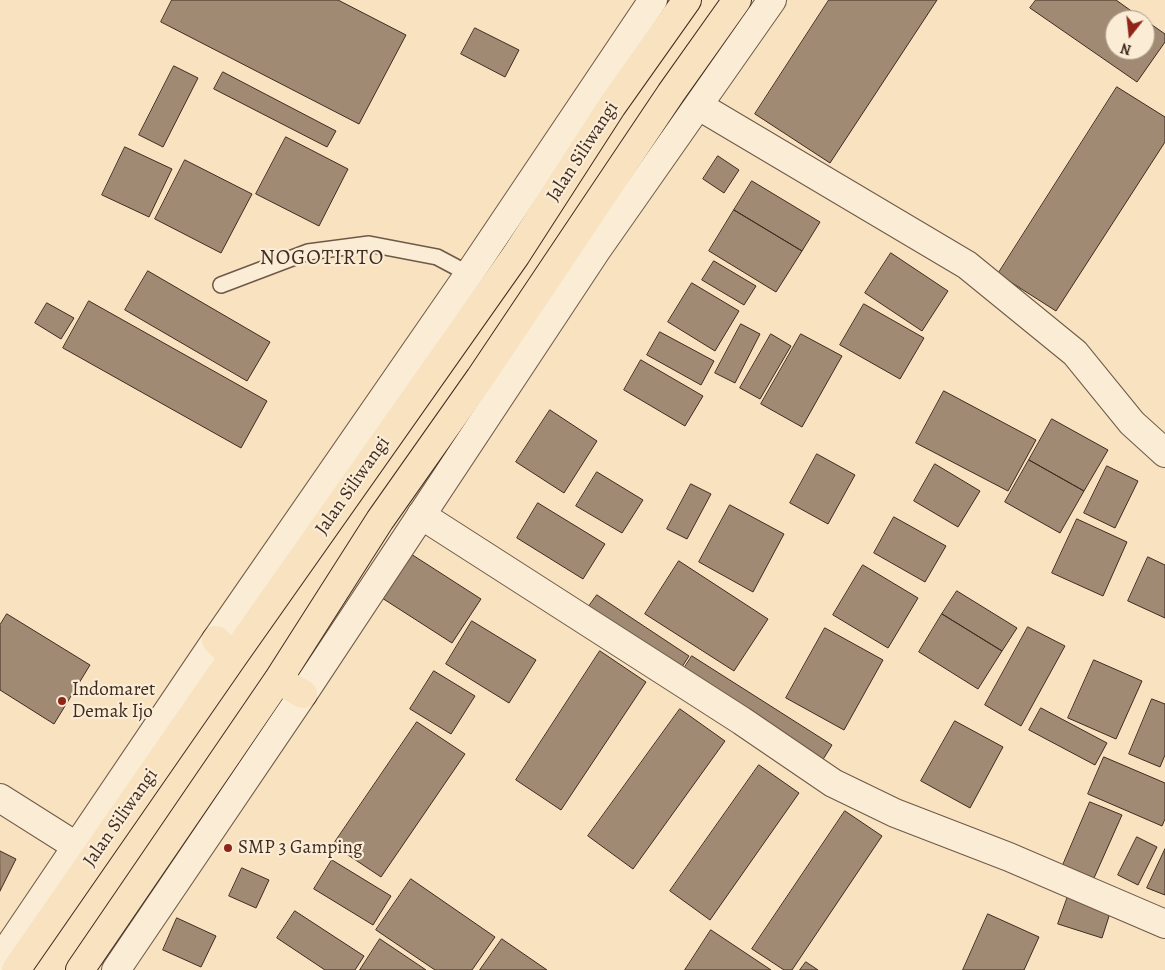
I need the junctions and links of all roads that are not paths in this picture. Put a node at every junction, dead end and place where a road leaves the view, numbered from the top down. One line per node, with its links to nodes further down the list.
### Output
1 (653, 0): 7 (street)
2 (687, 0): 6 (highway, Jalan Siliwangi)
3 (737, 0): 8 (highway, Jalan Siliwangi)
4 (772, 0): 5 (street)
5 (699, 106): 12 (street); 13 (street)
6 (516, 255): 8 (highway); 10 (highway, Jalan Siliwangi)
7 (469, 274): 9 (lane); 14 (street)
8 (546, 280): 11 (highway, Jalan Siliwangi)
9 (221, 286)
10 (448, 351): 11 (highway); 14 (highway, Jalan Siliwangi)
11 (480, 378): 15 (highway, Jalan Siliwangi)
12 (1165, 453)
13 (421, 515): 16 (street); 19 (street)
14 (224, 649): 18 (street); 21 (highway, Jalan Siliwangi)
15 (278, 680): 16 (highway); 22 (highway, Jalan Siliwangi)
16 (302, 694): 23 (street)
17 (0, 798): 18 (street)
18 (76, 846): 20 (street)
19 (1165, 924)
20 (0, 960)
21 (16, 970)
22 (80, 970)
23 (116, 970)

